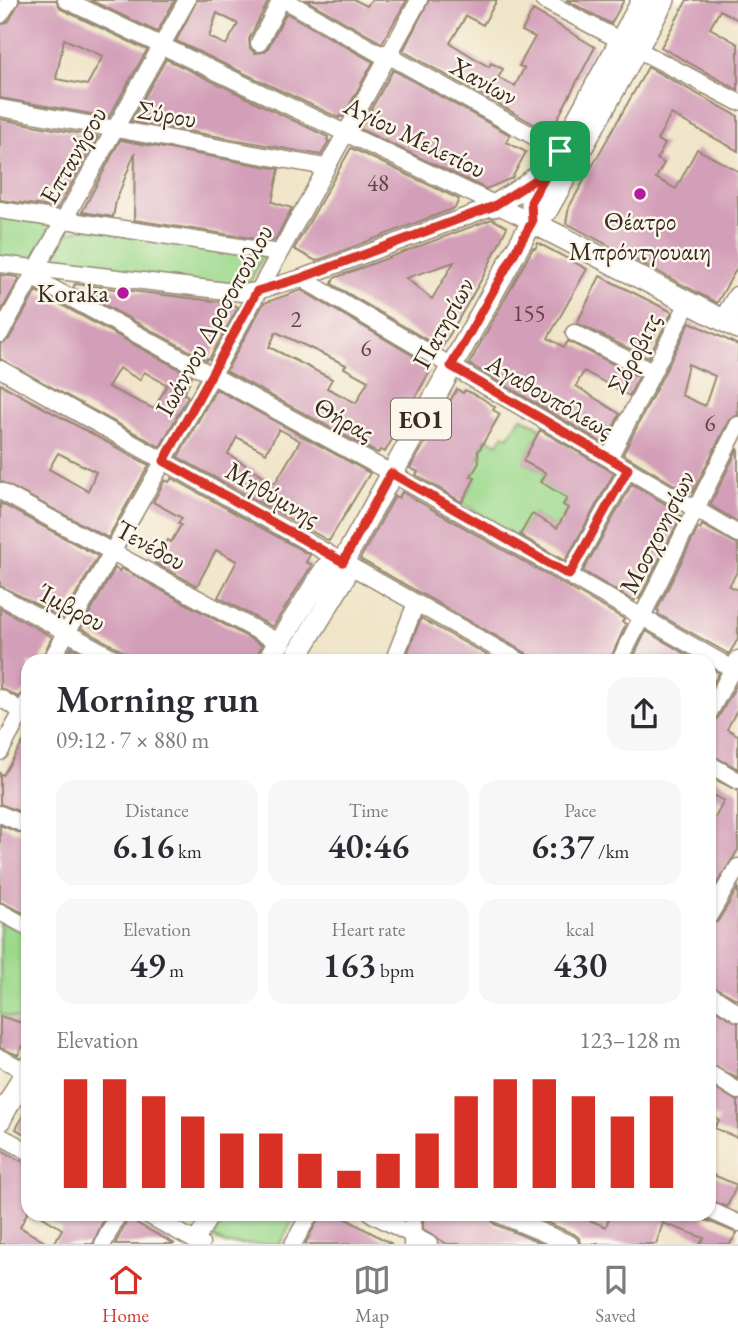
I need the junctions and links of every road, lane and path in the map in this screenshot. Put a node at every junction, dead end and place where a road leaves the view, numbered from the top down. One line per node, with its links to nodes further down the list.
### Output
1 (10, 0): 9 (street)
2 (66, 0): 12 (street, Αγίου Μελετίου)
3 (187, 0): 12 (street, Επτανήσου)
4 (419, 0): 13 (street, Ιωάννου Δροσοπούλου)
5 (543, 0): 11 (street)
6 (643, 0): 11 (main road, Πατησίων / ΕΟ1)
7 (664, 0): 11 (main road, Πατησίων / ΕΟ1)
8 (292, 2): 10 (street); 13 (street, Χανίων)
9 (0, 15)
10 (259, 43)
11 (629, 45): 14 (street); 18 (main road, Πατησίων / ΕΟ1); 23 (main road, Πατησίων / ΕΟ1)
12 (162, 46): 16 (street, Επτανήσου); 17 (street, Αγίου Μελετίου)
13 (386, 56): 17 (street, Ιωάννου Δροσοπούλου); 18 (street, Χανίων)
14 (738, 102)
15 (0, 108): 16 (street, Σύρου)
16 (116, 129): 19 (street, Σύρου); 22 (street, Επτανήσου)
17 (345, 134): 19 (street, Ιωάννου Δροσοπούλου); 20 (street, Αγίου Μελετίου)
18 (560, 151): 20 (main road); 23 (main road, Πατησίων / ΕΟ1)
19 (327, 167): 24 (street, Ιωάννου Δροσοπούλου)
20 (494, 206): 23 (street, Αγίου Μελετίου); 27 (street)
21 (0, 210): 22 (street)
22 (65, 219): 24 (street); 26 (street, Επτανήσου)
23 (532, 222): 31 (main road, Αγίου Μελετίου); 34 (main road, Πατησίων / ΕΟ1)
24 (279, 253): 28 (street, Ιωάννου Δροσοπούλου)
25 (0, 264): 26 (street)
26 (34, 273): 28 (street); 33 (street, Επτανήσου); 37 (street, Θήρας)
27 (301, 278): 28 (street); 34 (street, Αγαθουπόλεως)
28 (257, 291): 37 (street, Ιωάννου Δροσοπούλου)
29 (738, 297): 31 (main road)
30 (685, 309): 36 (street, Σόροβιτς)
31 (731, 324)
32 (575, 333): 36 (street)
33 (0, 334)
34 (451, 366): 39 (street, Αγαθουπόλεως); 42 (main road, Πατησίων / ΕΟ1)
35 (0, 369): 40 (street, Μηθύμνης)
36 (652, 372): 39 (street, Σόροβιτς)
37 (212, 375): 40 (street, Ιωάννου Δροσοπούλου); 42 (street, Θήρας)
38 (738, 425): 44 (street, Μοσχονησίων)
39 (609, 458): 41 (street, Αγαθουπόλεως)
40 (164, 461): 46 (street, Ιωάννου Δροσοπούλου); 47 (street, Μηθύμνης)
41 (628, 469): 44 (street, Αγαθουπόλεως); 48 (street)
42 (391, 473): 47 (main road, Πατησίων / ΕΟ1); 48 (street, Θήρας)
43 (0, 491): 46 (street, Τενέδου)
44 (696, 509): 45 (street, Αγαθουπόλεως); 51 (street, Μοσχονησίων)
45 (738, 534)
46 (113, 552): 52 (street, Ιωάννου Δροσοπούλου); 53 (street, Τενέδου)
47 (343, 562): 50 (street, Μηθύμνης); 53 (main road, Πατησίων / ΕΟ1); 57 (main road, Πατησίων / ΕΟ1)
48 (569, 575): 51 (street, Θήρας)
49 (0, 596): 52 (street, Ίμβρου)
50 (416, 603): 58 (street); 59 (street, Μηθύμνης)
51 (641, 617): 60 (street, Μοσχονησίων); 61 (street, Θήρας)
52 (67, 632): 54 (street, Ιωάννου Δροσοπούλου); 55 (street, Ίμβρου)
53 (279, 643): 56 (main road, Πατησίων / ΕΟ1)
54 (55, 654)
55 (107, 654)
56 (272, 654)
57 (298, 654)
58 (396, 654)
59 (507, 654)
60 (623, 654)
61 (713, 654)
62 (716, 656): 63 (street, Θήρας)
63 (736, 666): 65 (street)
64 (0, 698): 66 (street)
65 (716, 701)
66 (21, 707)
67 (21, 717): 68 (street)
68 (0, 752)
69 (716, 768): 70 (street)
70 (738, 781)
71 (0, 814): 72 (street)
72 (21, 823)
73 (737, 872): 74 (street)
74 (716, 905)
75 (0, 912): 76 (street)
76 (21, 923)
77 (716, 999): 78 (street)
78 (738, 1013)
79 (0, 1058): 80 (street)
80 (21, 1067)
81 (716, 1077): 83 (street)
82 (21, 1080): 84 (main road)
83 (738, 1091)
84 (0, 1120)
85 (0, 1136): 86 (street)
86 (21, 1147)
87 (716, 1213): 95 (street)
88 (114, 1221): 98 (street)
89 (159, 1221): 97 (street)
90 (208, 1221): 97 (street)
91 (306, 1221): 99 (street)
92 (383, 1221): 96 (street)
93 (413, 1221): 96 (street)
94 (515, 1221): 101 (street)
95 (738, 1223)
96 (412, 1240): 100 (street)
97 (198, 1243)
98 (103, 1244)
99 (293, 1244)
100 (429, 1244)
101 (570, 1244)

